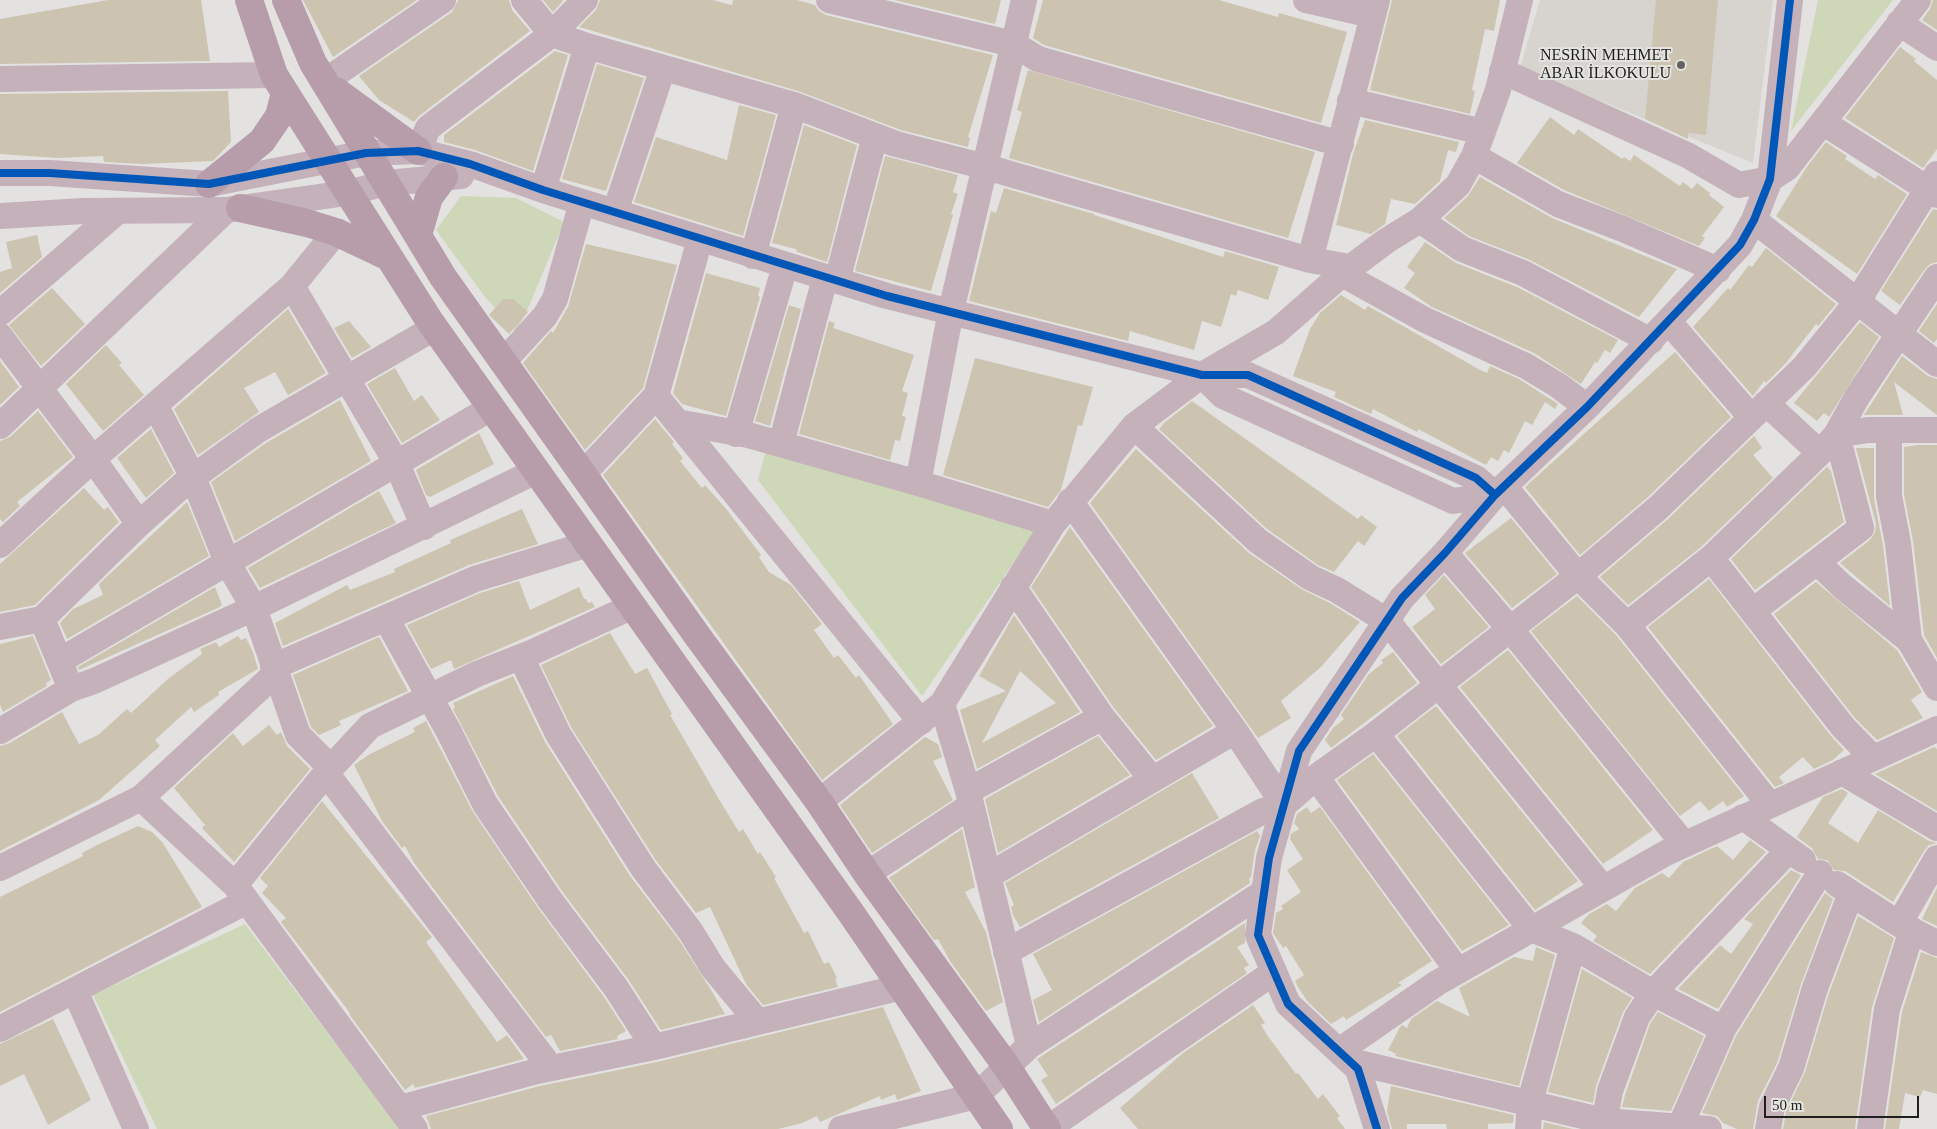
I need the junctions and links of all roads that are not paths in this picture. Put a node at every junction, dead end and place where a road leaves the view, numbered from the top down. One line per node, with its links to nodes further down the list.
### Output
1 (249, 0): 22 (main road)
2 (286, 0): 21 (main road)
3 (443, 0): 21 (street)
4 (524, 0): 14 (street)
5 (584, 0): 14 (street)
6 (829, 0): 15 (street)
7 (1024, 0): 15 (street)
8 (1306, 0): 12 (street)
9 (1520, 0): 19 (street)
10 (1790, 0): 36 (street)
11 (1918, 0): 13 (street)
12 (1374, 8): 23 (street)
13 (1899, 22): 17 (street); 25 (street)
14 (552, 34): 16 (street); 29 (street)
15 (1013, 44): 27 (street); 32 (street)
16 (587, 46): 18 (street); 40 (street)
17 (1937, 48)
18 (663, 68): 24 (street); 45 (street)
19 (1502, 71): 28 (street); 36 (street)
20 (0, 79): 22 (street)
21 (324, 82): 29 (main road); 30 (main road)
22 (279, 84): 31 (main road); 38 (main road)
23 (1350, 101): 27 (street); 28 (street)
24 (794, 105): 26 (street); 52 (street)
25 (1824, 123): 36 (street); 39 (street)
26 (875, 136): 32 (street); 59 (street)
27 (1341, 144): 54 (street)
28 (1479, 144): 47 (street); 57 (street)
29 (418, 151): 30 (street); 34 (street)
30 (366, 153): 31 (street); 37 (main road)
31 (327, 162): 38 (street); 41 (main road)
32 (986, 167): 54 (street); 62 (street)
33 (0, 172): 38 (street)
34 (492, 173): 35 (street); 40 (street)
35 (444, 177): 37 (street); 50 (main road)
36 (1770, 179): 48 (street)
37 (387, 183): 41 (street); 50 (main road)
38 (210, 184)
39 (1934, 186): 61 (street)
40 (543, 190): 42 (street)
41 (347, 192): 43 (street); 53 (main road)
42 (582, 202): 45 (street); 69 (street)
43 (233, 209): 44 (street); 49 (main road); 73 (street)
44 (118, 211): 46 (street); 63 (street)
45 (615, 212): 51 (street)
46 (0, 216)
47 (1420, 220): 56 (street); 68 (street)
48 (1754, 220): 57 (street); 61 (street)
49 (336, 232): 53 (main road); 60 (street)
50 (418, 235): 69 (main road)
51 (700, 239): 52 (street); 74 (street)
52 (753, 256): 55 (street)
53 (390, 257): 65 (main road)
54 (1310, 260): 56 (street)
55 (785, 266): 59 (street); 84 (street)
56 (1346, 270): 71 (street); 76 (street)
57 (1718, 270): 64 (street)
58 (1937, 277): 66 (street)
59 (831, 280): 62 (street); 86 (street)
60 (292, 286): 72 (street); 75 (street)
61 (1857, 302): 66 (street); 78 (street)
62 (951, 311): 71 (street); 92 (street)
63 (0, 313)
64 (1669, 322): 68 (street); 78 (street)
65 (434, 328): 72 (street); 77 (main road)
66 (1898, 334): 70 (street); 85 (street)
67 (0, 336): 73 (street)
68 (1651, 341): 76 (street)
69 (503, 362): 90 (main road)
70 (1937, 364)
71 (1202, 375): 81 (street); 93 (street)
72 (347, 378): 88 (street); 91 (street)
73 (39, 387): 80 (street); 87 (street)
74 (656, 396): 79 (street); 90 (street)
75 (155, 405): 87 (street); 91 (street)
76 (1587, 407): 93 (street)
77 (491, 408): 88 (street); 89 (main road)
78 (1759, 410): 85 (street); 104 (street)
79 (676, 422): 84 (street); 125 (street)
80 (0, 426)
81 (1134, 426): 94 (street); 111 (street)
82 (1936, 429): 83 (street)
83 (1889, 430): 85 (street); 115 (street)
84 (736, 434): 86 (street)
85 (1831, 441): 101 (street); 103 (street)
86 (781, 444): 92 (street)
87 (93, 459): 95 (street); 99 (street)
88 (396, 462): 97 (street); 102 (street)
89 (536, 471): 97 (street); 98 (main road)
90 (583, 474): 137 (main road)
91 (193, 477): 95 (street); 102 (street)
92 (918, 482): 96 (street)
93 (1500, 490): 100 (street); 104 (street)
94 (1070, 501): 96 (street); 127 (street)
95 (139, 524): 110 (street)
96 (1053, 524): 105 (street)
97 (424, 528): 107 (street)
98 (588, 544): 106 (main road); 109 (street)
99 (0, 545)
100 (1445, 553): 111 (street); 114 (street)
101 (1711, 558): 108 (street); 112 (street)
102 (227, 562): 107 (street); 117 (street)
103 (1817, 562): 108 (street); 115 (street)
104 (1578, 576): 112 (street); 114 (street)
105 (1013, 587): 123 (street); 124 (street)
106 (633, 606): 116 (street); 160 (main road)
107 (254, 608): 118 (street); 121 (street)
108 (1753, 611): 130 (street)
109 (386, 618): 118 (street); 122 (street)
110 (42, 619): 113 (street); 117 (street)
111 (1387, 621): 119 (street); 138 (street)
112 (1627, 625): 139 (street)
113 (0, 627)
114 (1510, 630): 119 (street); 142 (street)
115 (1909, 640): 120 (street)
116 (521, 657): 122 (street); 163 (street)
117 (61, 660): 121 (street)
118 (274, 670): 131 (street); 135 (street)
119 (1439, 685): 129 (street); 149 (street)
120 (1937, 688)
121 (71, 689): 126 (street)
122 (430, 697): 131 (street); 167 (street)
123 (942, 704): 125 (street); 136 (street)
124 (1102, 717): 134 (street); 136 (street)
125 (921, 722): 137 (street)
126 (0, 731)
127 (1235, 731): 134 (street); 138 (street)
128 (1934, 733): 130 (street)
129 (1376, 734): 133 (street); 154 (street)
130 (1873, 758): 132 (street)
131 (329, 770): 151 (street); 170 (street)
132 (1842, 772): 139 (street); 141 (street)
133 (1316, 778): 138 (street); 158 (street)
134 (1152, 779): 148 (street)
135 (140, 798): 145 (street); 151 (street)
136 (969, 799): 147 (street); 148 (street)
137 (819, 802): 147 (main road)
138 (1284, 805): 150 (street); 157 (street)
139 (1770, 805): 140 (street)
140 (1743, 817): 142 (street); 143 (street)
141 (1937, 828)
142 (1684, 844): 149 (street)
143 (1789, 850): 146 (street); 162 (street)
144 (1937, 858): 153 (street)
145 (0, 868)
146 (1820, 872): 152 (street); 165 (street)
147 (867, 874): 169 (main road)
148 (988, 876): 157 (street)
149 (1603, 888): 154 (street)
150 (1264, 892): 159 (street); 166 (street)
151 (241, 893): 161 (street); 173 (street)
152 (1851, 893): 153 (street); 184 (street)
153 (1906, 927): 155 (street); 185 (street)
154 (1531, 929): 156 (street); 158 (street)
155 (1937, 943)
156 (1572, 946): 162 (street); 172 (street)
157 (1006, 952): 166 (street)
158 (1458, 971): 168 (street)
159 (1274, 972): 168 (street); 180 (street)
160 (902, 988): 163 (street); 171 (main road)
161 (75, 991): 164 (street); 176 (street)
162 (1653, 993): 165 (street); 174 (street)
163 (758, 1022): 167 (street)
164 (0, 1029)
165 (1723, 1029): 175 (street)
166 (1029, 1046): 169 (street)
167 (654, 1048): 170 (street)
168 (1344, 1056): 172 (street); 181 (street)
169 (1007, 1066): 171 (street); 180 (main road)
170 (551, 1068): 173 (street)
171 (976, 1096): 178 (street); 179 (main road)
172 (1530, 1102): 174 (street); 182 (street)
173 (400, 1108): 177 (street)
174 (1603, 1125): 175 (street)
175 (1679, 1127): 183 (street)
176 (136, 1129)
177 (415, 1129)
178 (840, 1129)
179 (999, 1129)
180 (1047, 1129)
181 (1376, 1129)
182 (1528, 1129)
183 (1709, 1129)
184 (1768, 1129)
185 (1870, 1129)

